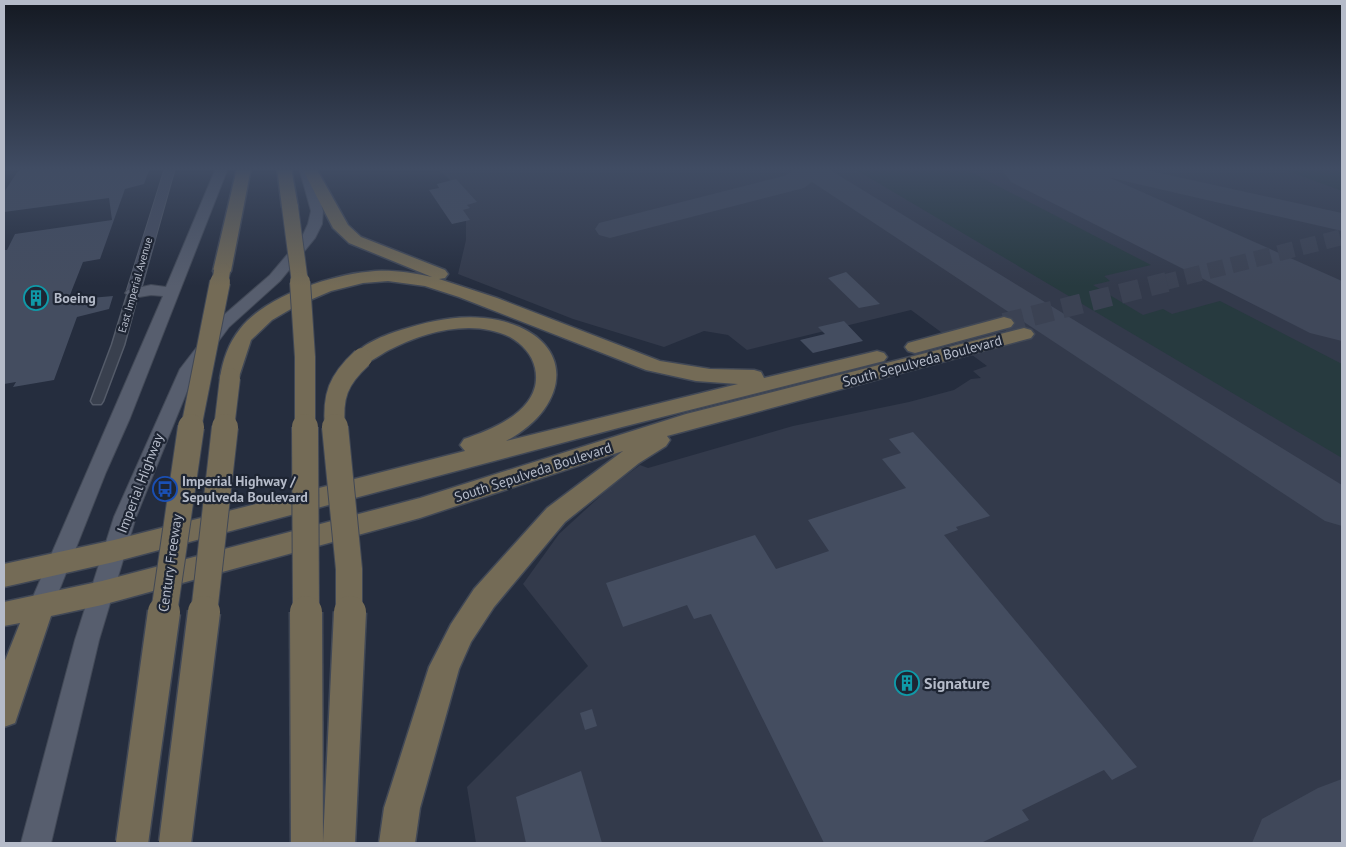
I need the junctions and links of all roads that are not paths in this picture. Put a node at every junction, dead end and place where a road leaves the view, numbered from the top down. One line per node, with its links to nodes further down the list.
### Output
1 (158, 208): 8 (street, East Imperial Avenue)
2 (205, 208): 7 (main road)
3 (236, 208): 24 (highway, Century Freeway, bridge)
4 (290, 208): 26 (highway, bridge)
5 (316, 208): 16 (main road, Imperial Highway)
6 (330, 208): 9 (highway)
7 (170, 292): 8 (main road); 17 (main road)
8 (133, 293): 13 (street, East Imperial Avenue)
9 (544, 322): 12 (highway); 25 (highway, bridge)
10 (1004, 323): 12 (highway, South Sepulveda Boulevard)
11 (1024, 334): 14 (highway, South Sepulveda Boulevard)
12 (862, 361): 15 (highway, South Sepulveda Boulevard)
13 (98, 401)
14 (686, 422): 19 (highway, South Sepulveda Boulevard); 28 (highway)
15 (370, 484): 16 (highway, South Sepulveda Boulevard); 27 (highway, bridge)
16 (114, 551): 17 (highway, South Sepulveda Boulevard); 19 (main road, Imperial Highway)
17 (58, 564): 18 (highway, South Sepulveda Boulevard); 20 (main road)
18 (4, 576)
19 (102, 593): 20 (highway, South Sepulveda Boulevard); 23 (main road, Imperial Highway)
20 (41, 606): 21 (highway, South Sepulveda Boulevard); 22 (highway)
21 (4, 614)
22 (4, 712)
23 (36, 843)
24 (132, 843)
25 (175, 843)
26 (306, 843)
27 (338, 843)
28 (397, 843)

